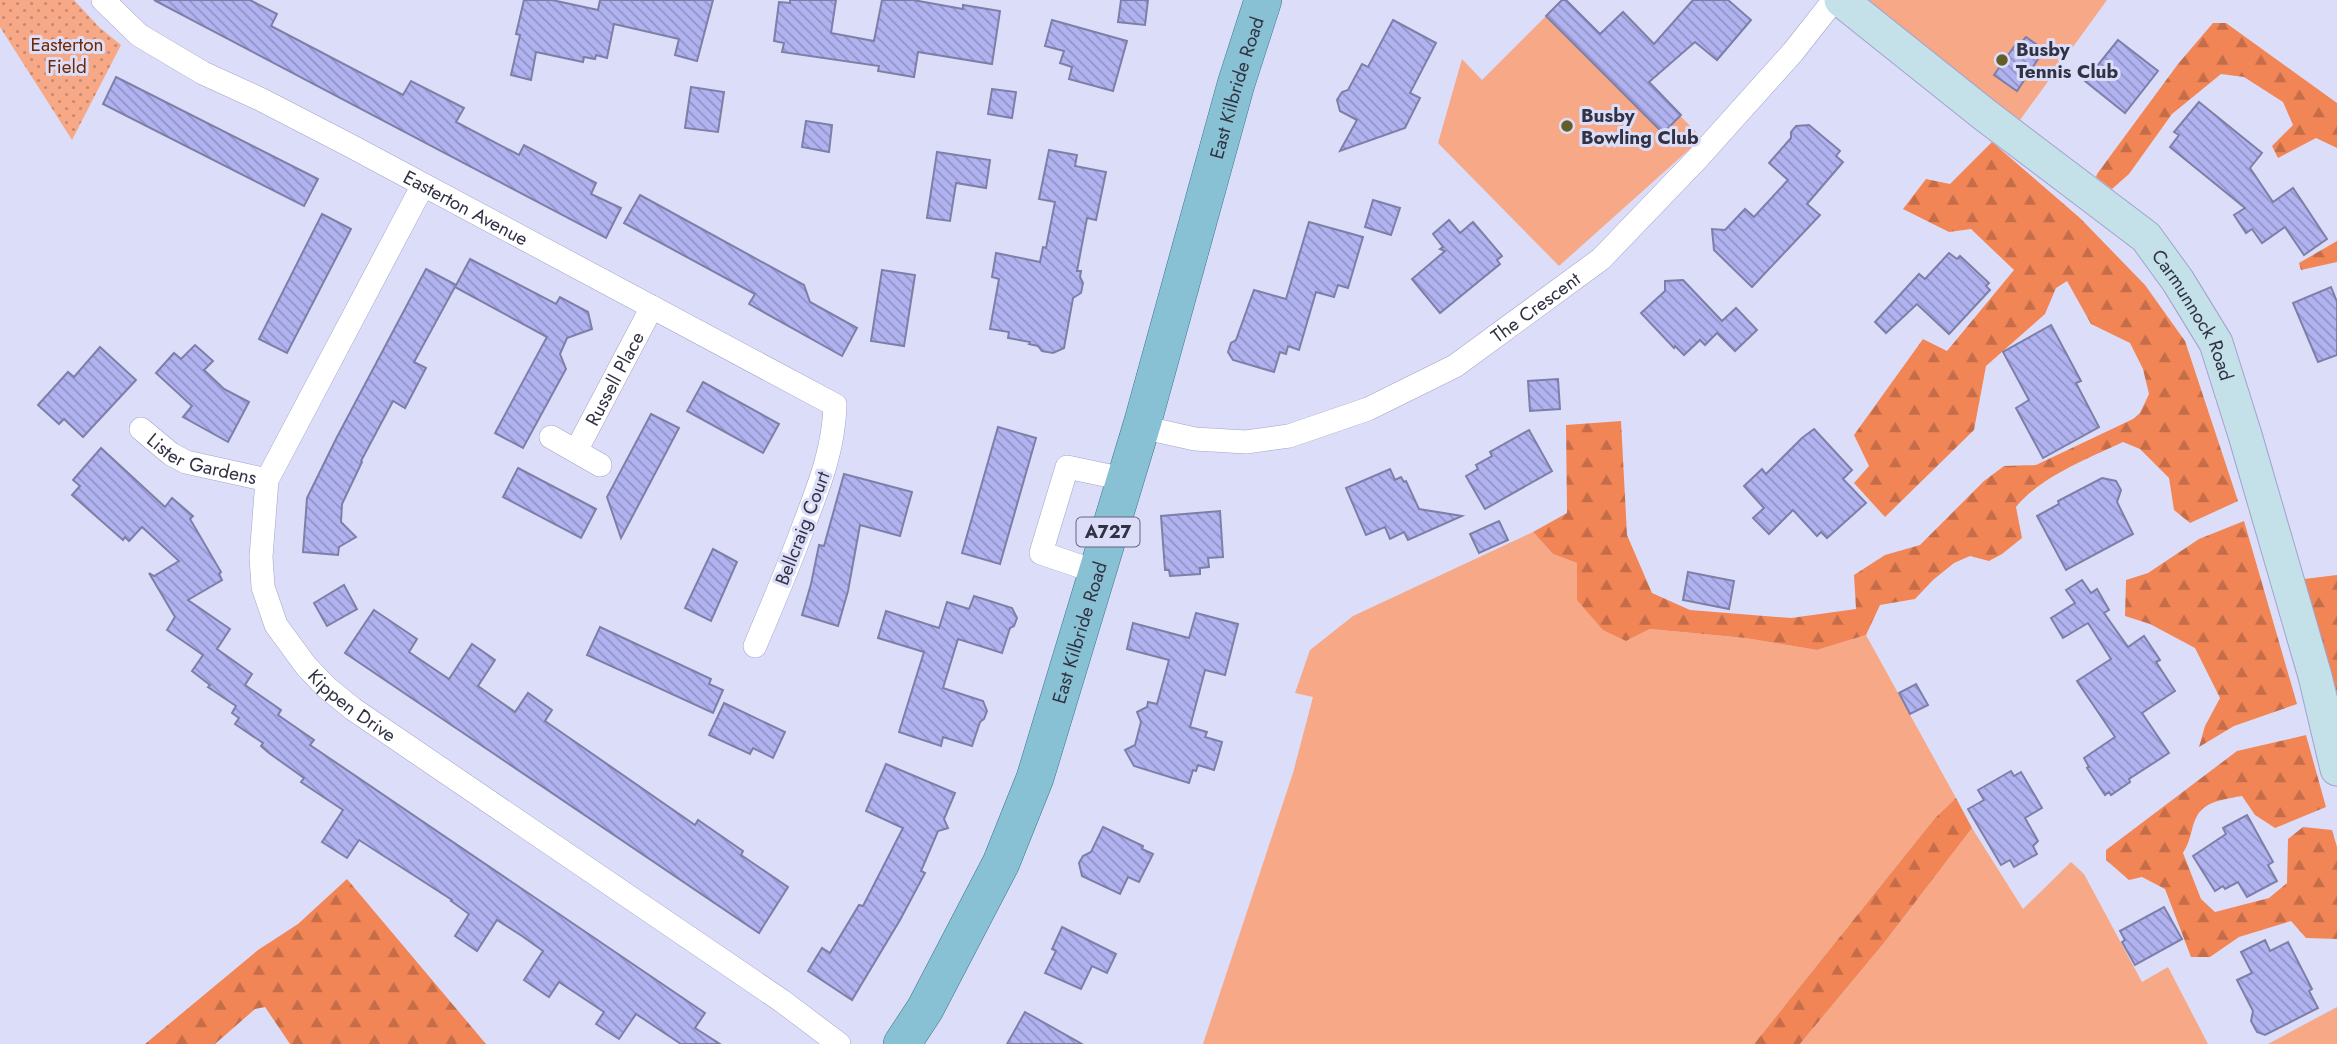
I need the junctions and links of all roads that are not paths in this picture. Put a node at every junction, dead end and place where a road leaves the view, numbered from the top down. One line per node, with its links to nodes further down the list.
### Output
1 (103, 0): 5 (street, Easterton Avenue)
2 (1263, 0): 8 (main road, East Kilbride Road / A727)
3 (1834, 0): 8 (street, The Crescent)
4 (1840, 0): 17 (main road, Carmunnock Road)
5 (423, 185): 6 (street, Easterton Avenue); 13 (street, Kippen Drive)
6 (652, 307): 7 (street, Easterton Avenue); 11 (street, Russell Place)
7 (835, 405): 16 (street, Bellcraig Court)
8 (1141, 427): 14 (main road, East Kilbride Road / A727)
9 (141, 429): 13 (street, Lister Gardens)
10 (551, 437): 11 (street)
11 (576, 451): 12 (street)
12 (600, 465)
13 (267, 480): 18 (street, Kippen Drive)
14 (1124, 480): 15 (main road, East Kilbride Road / A727); 15 (street)
15 (1097, 572): 19 (main road, East Kilbride Road / A727)
16 (755, 646)
17 (2337, 769)
18 (839, 1044)
19 (902, 1044)

